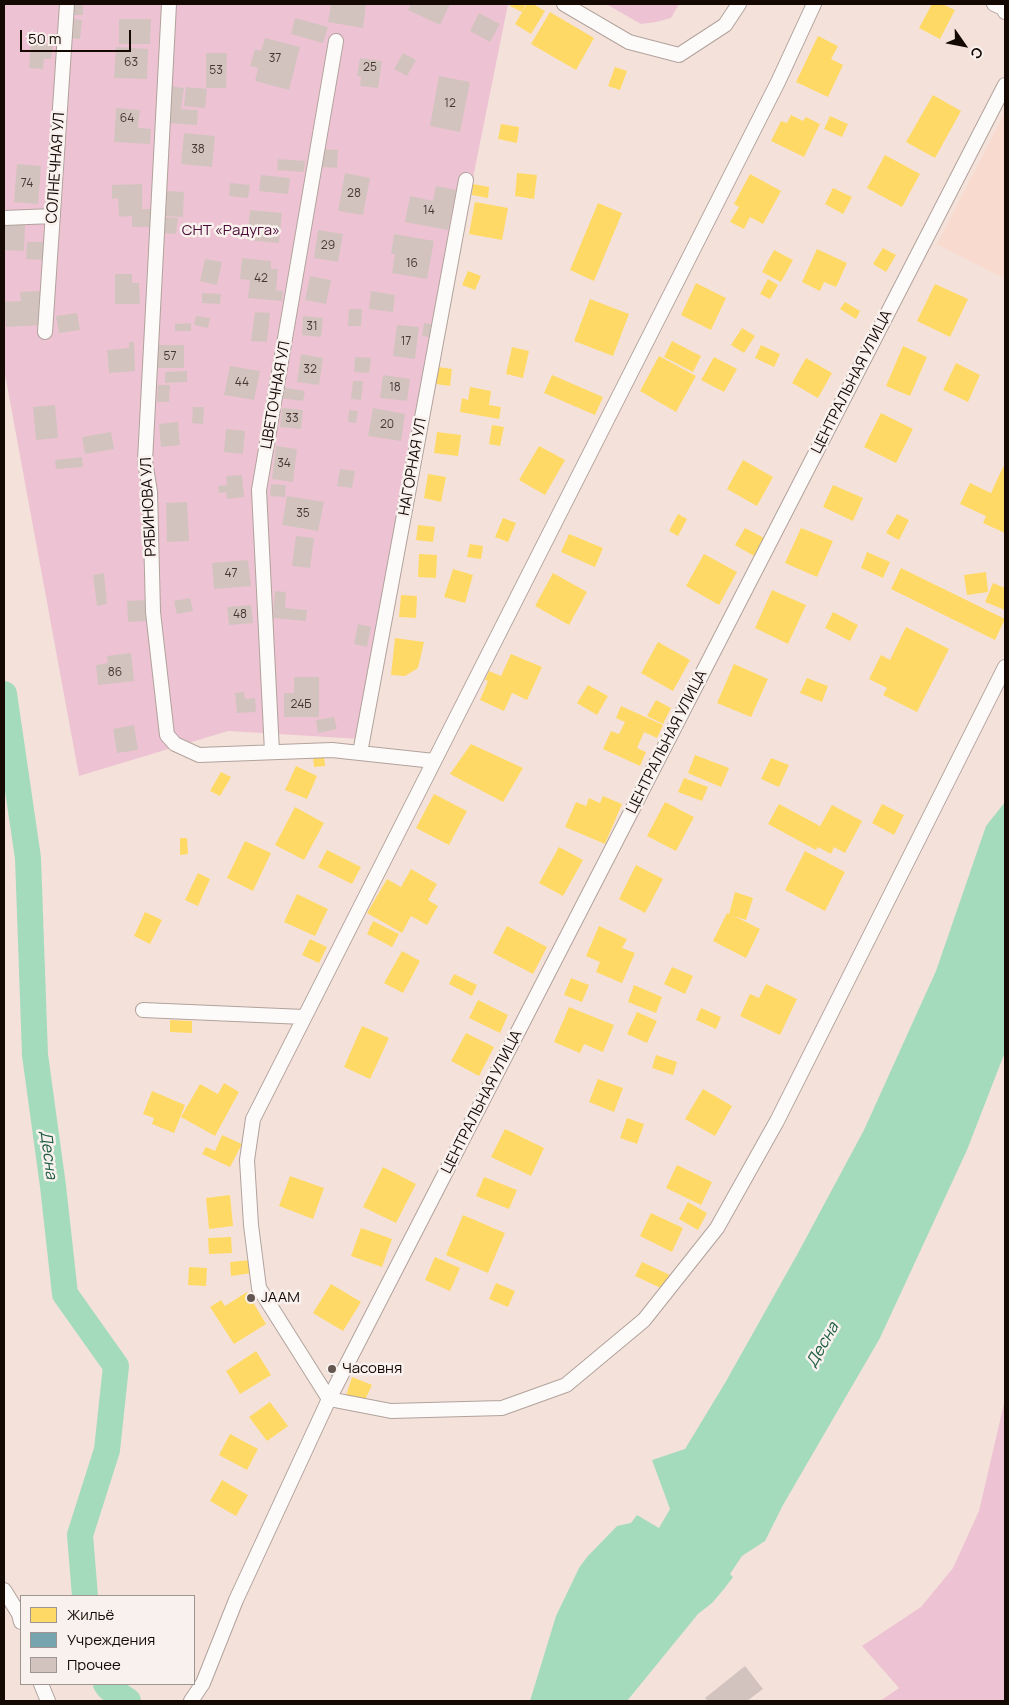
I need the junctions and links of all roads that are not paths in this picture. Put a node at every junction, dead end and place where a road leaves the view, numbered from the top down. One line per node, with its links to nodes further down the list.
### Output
1 (67, 4): 9 (street, СОЛНЕЧНАЯ УЛ)
2 (170, 4): 13 (street, РЯБИНОВА УЛ)
3 (564, 4): 4 (street)
4 (739, 4)
5 (814, 4): 15 (street)
6 (336, 41): 13 (street, ЦВЕТОЧНАЯ УЛ)
7 (1005, 85): 18 (street, ЦЕНТРАЛЬНАЯ УЛИЦА)
8 (466, 180): 14 (street, НАГОРНАЯ УЛ)
9 (53, 216): 10 (street); 11 (street, СОЛНЕЧНАЯ УЛ)
10 (4, 218)
11 (45, 332)
12 (1005, 667): 18 (street)
13 (272, 752): 14 (street, РЯБИНОВА УЛ)
14 (360, 753): 15 (street, РЯБИНОВА УЛ)
15 (434, 761): 17 (street)
16 (143, 1010): 17 (street)
17 (304, 1017): 18 (street)
18 (329, 1399): 23 (street, ЦЕНТРАЛЬНАЯ УЛИЦА)
19 (4, 1590): 20 (street)
20 (20, 1619)
21 (42, 1685): 22 (street)
22 (48, 1701)
23 (192, 1701)

